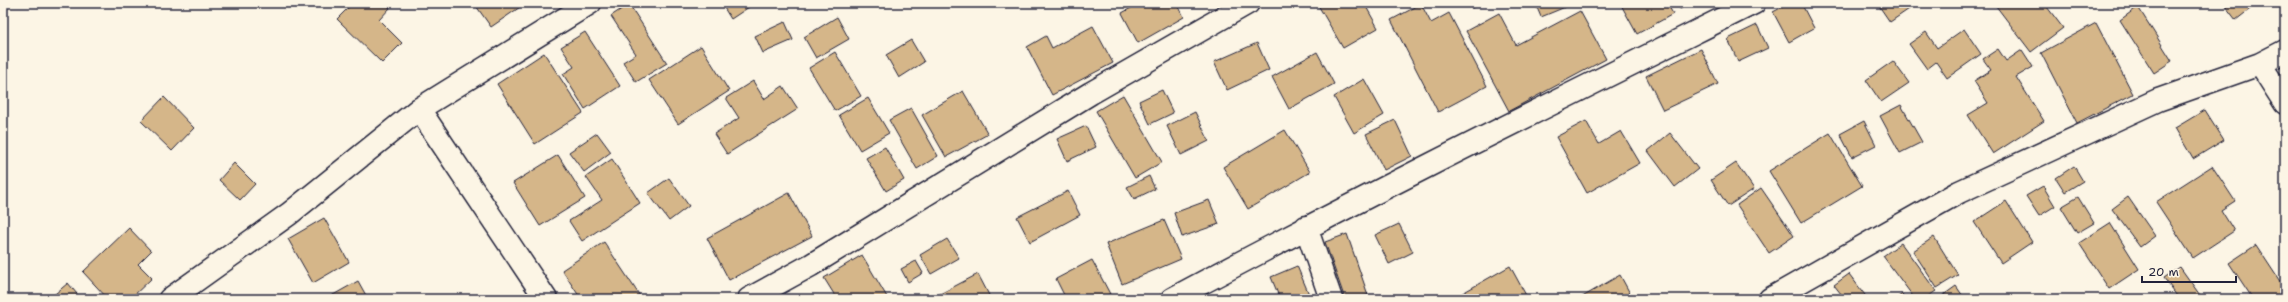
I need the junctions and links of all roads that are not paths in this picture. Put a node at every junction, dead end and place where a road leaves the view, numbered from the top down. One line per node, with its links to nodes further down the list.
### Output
1 (590, 3): 7 (street)
2 (1248, 3): 11 (street)
3 (1754, 3): 8 (street)
4 (2285, 51): 5 (street)
5 (2260, 64): 6 (street); 14 (street)
6 (2285, 103)
7 (420, 109): 9 (street); 10 (street)
8 (1306, 227): 12 (street); 13 (street)
9 (170, 299)
10 (546, 299)
11 (749, 299)
12 (1172, 299)
13 (1331, 299)
14 (1770, 299)

